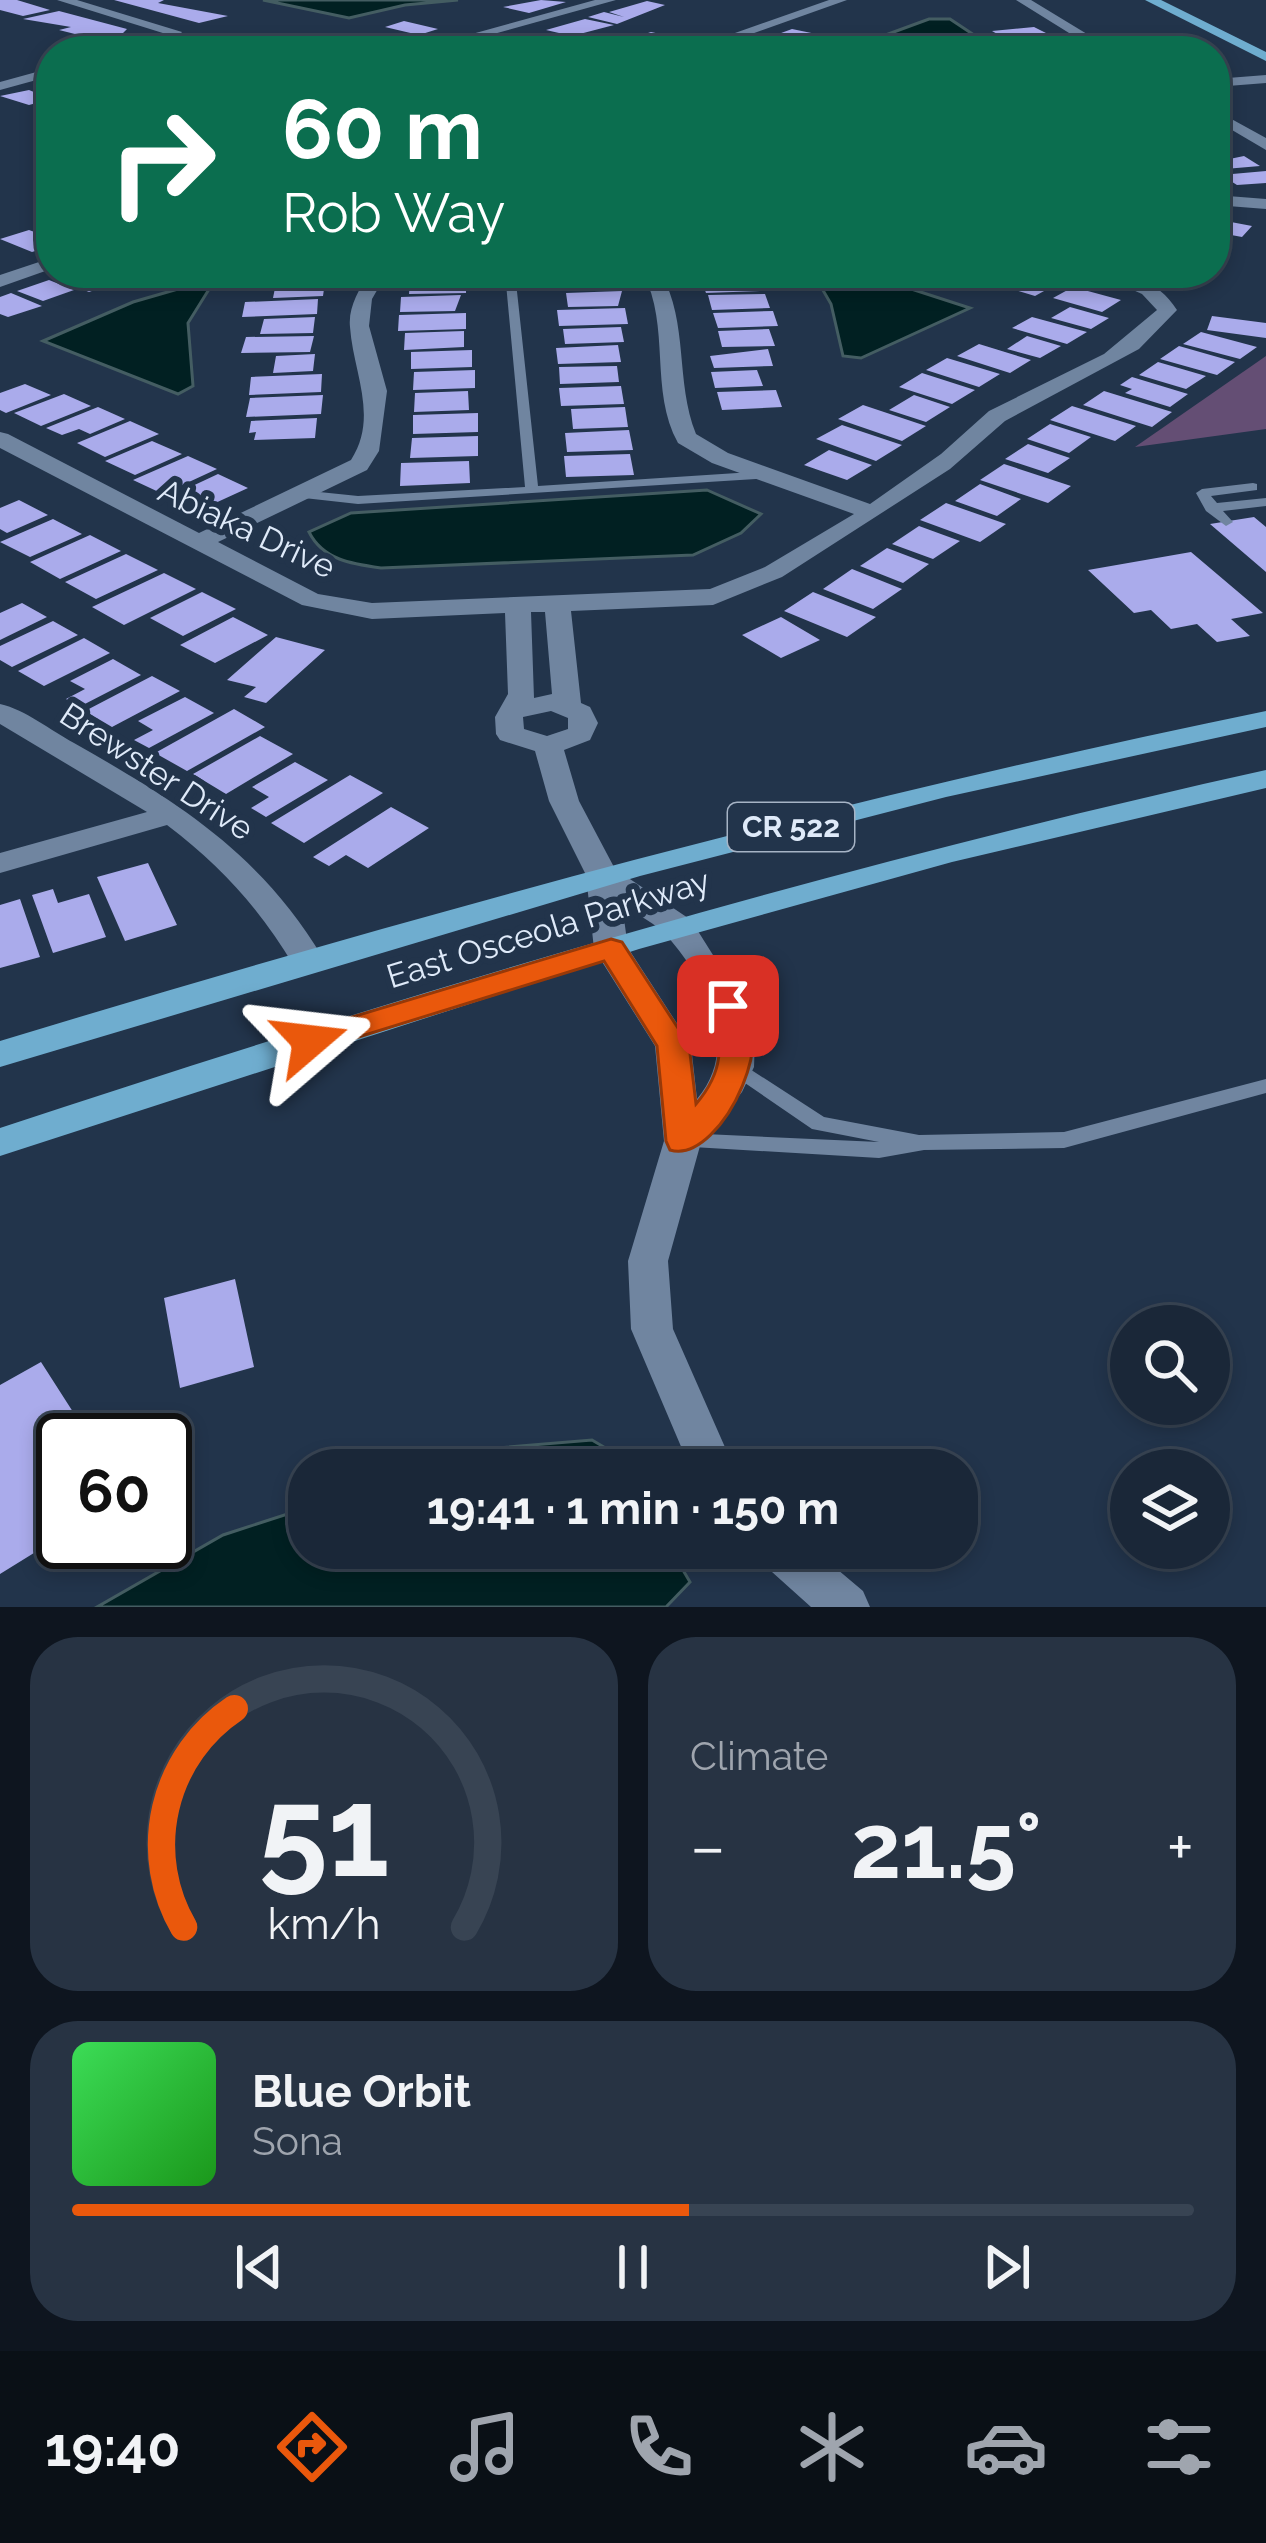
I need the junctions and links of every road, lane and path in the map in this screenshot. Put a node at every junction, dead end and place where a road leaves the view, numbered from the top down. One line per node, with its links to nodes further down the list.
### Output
1 (63, 0): 8 (street)
2 (610, 0): 7 (street)
3 (841, 0): 9 (street)
4 (1022, 0): 10 (street)
5 (1151, 0): 11 (main road)
6 (1189, 0): 13 (main road)
7 (478, 34)
8 (171, 36)
9 (735, 36)
10 (1083, 36)
11 (1224, 36)
12 (1230, 39): 14 (main road)
13 (1266, 40)
14 (1266, 57)
15 (1266, 75): 17 (street)
16 (36, 77): 18 (street)
17 (1230, 79)
18 (0, 86)
19 (1230, 123): 20 (street)
20 (1266, 145)
21 (1230, 201): 22 (street)
22 (1266, 204)
23 (36, 268): 24 (street)
24 (0, 280)
25 (369, 288): 33 (street)
26 (512, 288): 32 (lane)
27 (662, 288): 30 (street)
28 (1145, 288): 36 (street, Abiaka Drive)
29 (0, 439): 38 (street, Abiaka Drive)
30 (766, 475): 32 (lane); 36 (street)
31 (1252, 487): 35 (lane)
32 (532, 490): 33 (lane)
33 (299, 494): 38 (street)
34 (1266, 502): 35 (lane)
35 (1211, 508): 37 (lane)
36 (868, 511): 39 (street, Abiaka Drive)
37 (1226, 522)
38 (197, 543): 40 (street, Abiaka Drive)
39 (557, 603): 40 (street, Abiaka Drive); 41 (street)
40 (518, 605): 42 (street)
41 (567, 705): 42 (street); 45 (street)
42 (517, 710): 45 (street)
43 (0, 712): 47 (street, Brewster Drive)
44 (1266, 719): 49 (main road, East Osceola Parkway / CR 522)
45 (548, 746): 49 (street)
46 (1266, 779): 50 (main road, East Osceola Parkway / CR 522)
47 (169, 815): 48 (street); 52 (street, Brewster Drive)
48 (0, 862)
49 (602, 875): 50 (street); 51 (street); 52 (main road, East Osceola Parkway / CR 522)
50 (679, 928): 51 (main road, East Osceola Parkway / CR 522); 54 (street)
51 (611, 949): 56 (street); 57 (main road, East Osceola Parkway / CR 522)
52 (306, 958): 53 (main road, East Osceola Parkway / CR 522)
53 (0, 1054)
54 (736, 1067): 56 (street); 58 (lane)
55 (1266, 1086): 58 (lane)
56 (682, 1141): 58 (lane); 59 (street)
57 (0, 1142)
58 (924, 1142)
59 (704, 1449)
60 (802, 1569): 61 (street)
61 (846, 1607)

